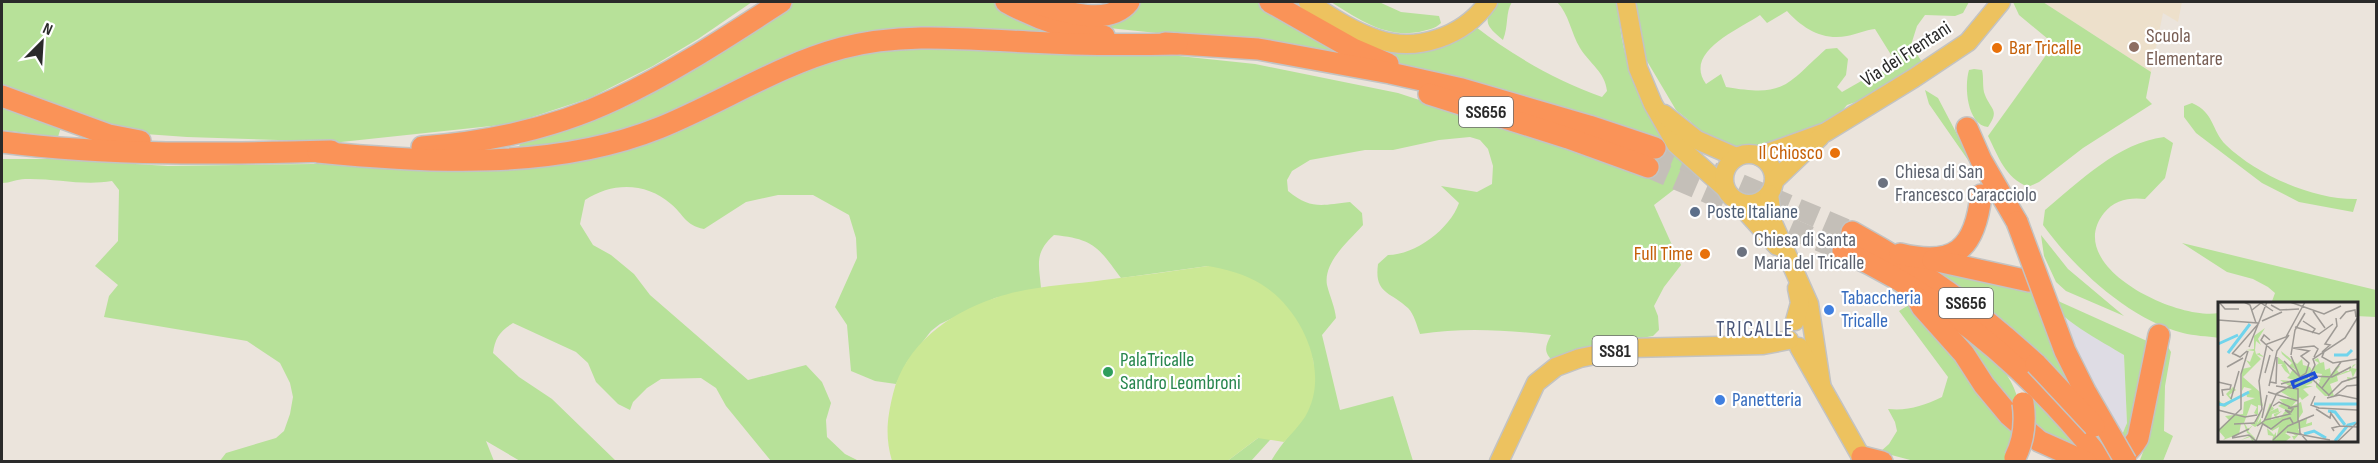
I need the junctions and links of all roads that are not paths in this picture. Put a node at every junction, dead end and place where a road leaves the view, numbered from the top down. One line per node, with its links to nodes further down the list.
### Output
1 (759, 2): 11 (highway)
2 (781, 2): 11 (highway)
3 (1006, 2): 12 (highway, SS656)
4 (1031, 2): 5 (highway)
5 (1129, 2)
6 (1270, 2): 14 (highway)
7 (1308, 2): 8 (main road)
8 (1488, 2)
9 (1626, 2): 16 (main road)
10 (2001, 2): 18 (main road, Via dei Frentani)
11 (736, 31): 21 (highway)
12 (1177, 44): 13 (highway, SS656); 21 (highway)
13 (1322, 60): 14 (highway, SS656); 14 (highway, SS656)
14 (1462, 88)
15 (2, 96): 22 (highway)
16 (1653, 104): 25 (main road); 26 (main road)
17 (1967, 128): 46 (highway, bridge)
18 (1826, 132): 24 (main road, Via dei Frentani); 27 (main road, Via dei Frentani)
19 (2, 142): 20 (highway)
20 (109, 151): 22 (highway); 23 (highway)
21 (318, 152): 22 (highway)
22 (187, 153)
23 (2, 155)
24 (1759, 156): 25 (main road); 27 (main road)
25 (1736, 157): 26 (main road)
26 (1725, 188): 29 (main road)
27 (1772, 188): 29 (main road); 34 (main road)
28 (1981, 195): 33 (highway)
29 (1738, 202): 34 (main road)
30 (1852, 232): 32 (highway, SS656)
31 (1843, 251): 36 (highway, SS656)
32 (1888, 252): 33 (highway); 46 (highway, SS656, bridge)
33 (1933, 260): 35 (highway)
34 (1793, 265): 38 (main road); 38 (main road)
35 (2029, 281)
36 (1911, 288): 39 (highway, SS656); 43 (highway)
37 (2159, 335): 45 (highway)
38 (1804, 339): 40 (main road); 42 (main road, SS81)
39 (1992, 346): 41 (highway, bridge); 44 (highway, SS656)
40 (1869, 460)
41 (2014, 460)
42 (1499, 462)
43 (2086, 462)
44 (2103, 462)
45 (2111, 462)
46 (2125, 462)

